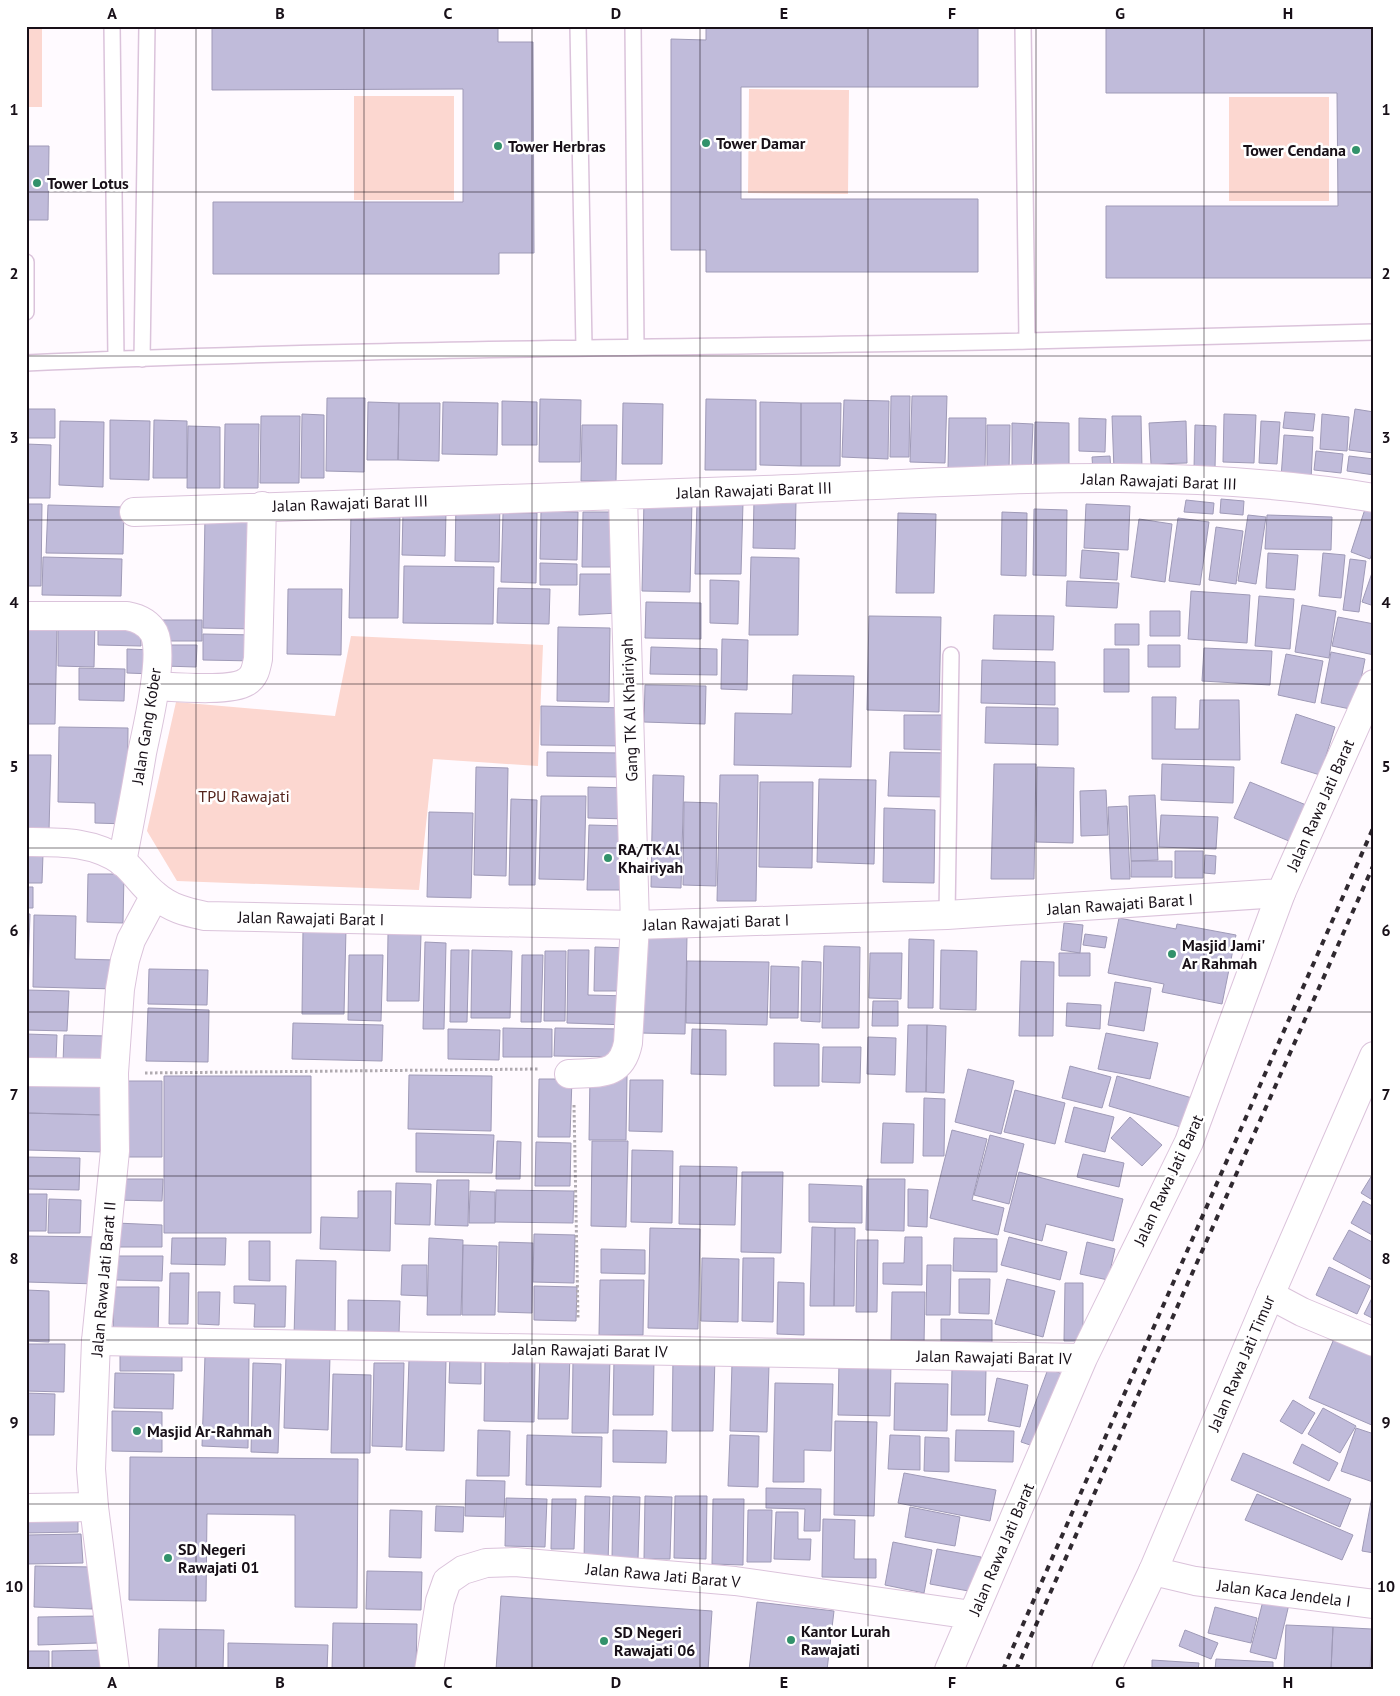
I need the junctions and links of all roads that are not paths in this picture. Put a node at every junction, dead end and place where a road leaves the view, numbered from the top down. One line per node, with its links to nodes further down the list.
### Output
1 (112, 26): 12 (lane)
2 (147, 26): 13 (lane)
3 (578, 26): 11 (lane)
4 (633, 26): 10 (lane)
5 (1023, 26): 9 (lane)
6 (26, 262): 7 (lane)
7 (26, 312)
8 (1374, 332): 9 (lane)
9 (1027, 341): 10 (lane)
10 (636, 346): 11 (lane)
11 (584, 347): 13 (lane)
12 (116, 359): 13 (lane); 14 (lane)
13 (142, 359)
14 (26, 363)
15 (623, 496): 16 (street, Jalan Rawajati Barat III); 17 (street, Jalan Rawajati Barat III); 28 (street, Gang TK Al Khairiyah)
16 (1374, 498)
17 (262, 506): 18 (street, Jalan Rawajati Barat III); 22 (street)
18 (134, 512)
19 (26, 616): 22 (street, Jalan Gang Kober)
20 (951, 655): 27 (lane)
21 (1374, 684): 25 (street, Jalan Rawa Jati Barat)
22 (155, 686): 24 (street, Jalan Gang Kober)
23 (26, 842): 24 (street, Jalan Rawajati Barat I)
24 (122, 862): 26 (street, Jalan Rawajati Barat I)
25 (1281, 893): 27 (street, Jalan Rawajati Barat I); 36 (street, Jalan Rawa Jati Barat)
26 (155, 895): 28 (street, Jalan Rawajati Barat I); 31 (street, Jalan Rawa Jati Barat II)
27 (947, 915): 28 (street, Jalan Rawajati Barat I)
28 (635, 925): 32 (street, Gang TK Al Khairiyah)
29 (1374, 1056): 33 (street, Jalan Rawa Jati Timur)
30 (26, 1072): 31 (street)
31 (114, 1073): 34 (street, Jalan Rawa Jati Barat II)
32 (569, 1074)
33 (1270, 1295): 35 (street); 39 (street, Jalan Rawa Jati Timur)
34 (96, 1341): 36 (street, Jalan Rawajati Barat IV); 37 (street, Jalan Rawa Jati Barat II)
35 (1374, 1342)
36 (1083, 1358): 41 (street, Jalan Rawa Jati Barat)
37 (94, 1507): 38 (street); 42 (street, Jalan Rawa Jati Barat II)
38 (26, 1508)
39 (1153, 1571): 40 (street, Jalan Kaca Jendela I); 45 (street, Jalan Rawa Jati Timur)
40 (1374, 1604)
41 (972, 1615): 43 (street, Jalan Rawa Jati Barat V); 44 (street, Jalan Rawa Jati Barat)
42 (115, 1670)
43 (429, 1670)
44 (949, 1670)
45 (1106, 1670)

